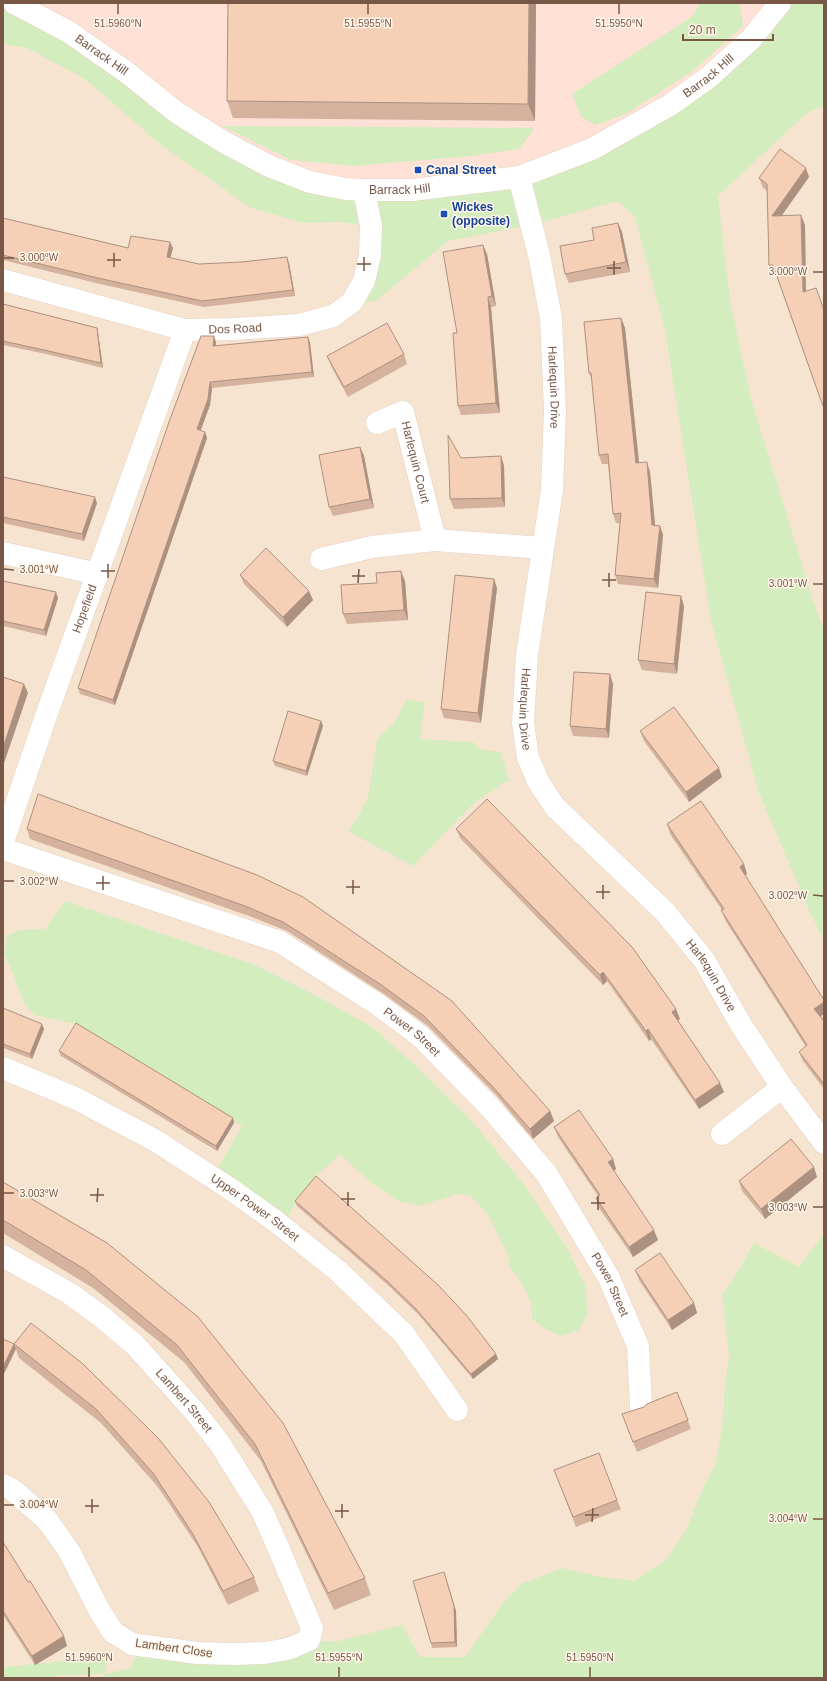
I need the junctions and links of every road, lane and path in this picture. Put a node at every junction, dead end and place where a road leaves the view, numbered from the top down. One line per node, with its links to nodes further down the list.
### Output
1 (14, 3): 4 (street, Barrack Hill)
2 (780, 3): 3 (street, Barrack Hill)
3 (519, 177): 4 (street, Barrack Hill); 9 (street, Harlequin Drive)
4 (364, 190): 6 (street, Dos Road)
5 (3, 280): 6 (street, Dos Road)
6 (185, 330): 12 (street, Hopefield)
7 (377, 423): 8 (street, Harlequin Court)
8 (435, 540): 9 (street); 11 (street)
9 (543, 548): 16 (street, Harlequin Drive)
10 (3, 553): 12 (street)
11 (321, 559)
12 (98, 574): 13 (street, Hopefield)
13 (3, 842)
14 (3, 849): 20 (street, Power Street)
15 (3, 1068): 21 (street, Upper Power Street)
16 (782, 1087): 17 (street); 18 (street, Harlequin Drive)
17 (722, 1134)
18 (824, 1143)
19 (3, 1256): 23 (street, Lambert Street)
20 (641, 1406)
21 (457, 1410)
22 (3, 1485): 23 (street, Lambert Close)
23 (302, 1602)

